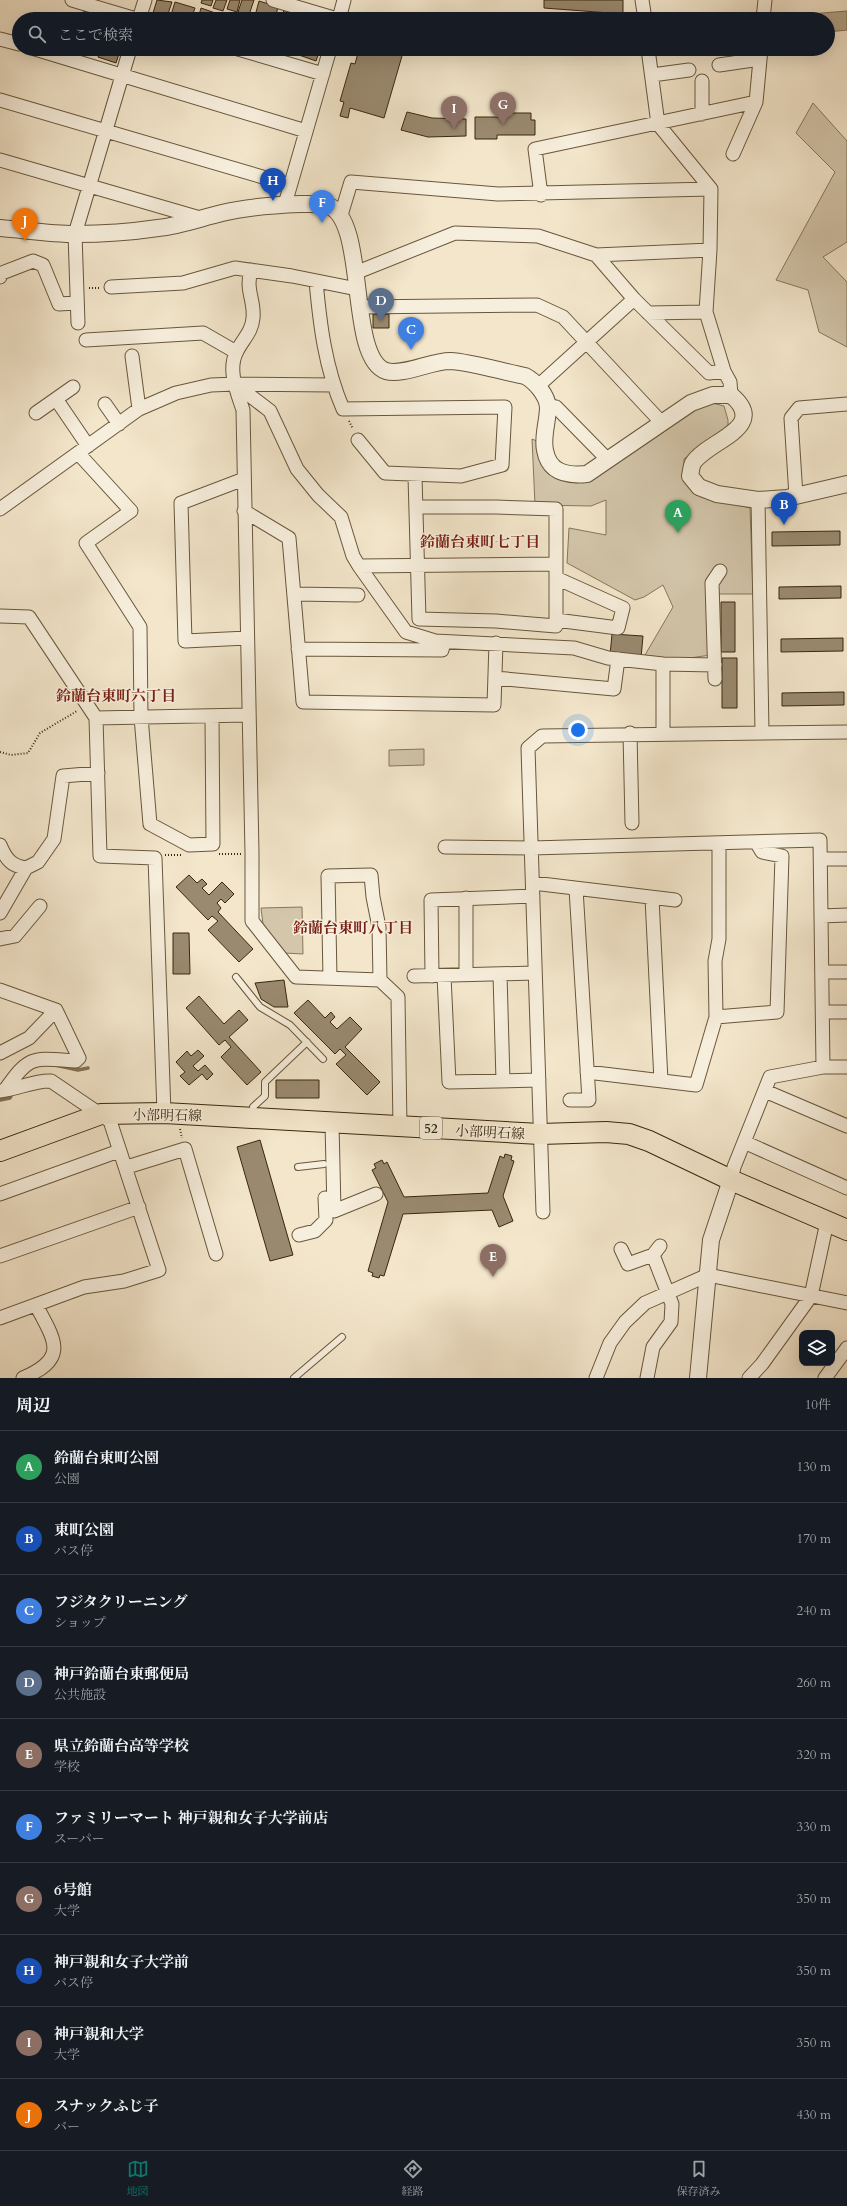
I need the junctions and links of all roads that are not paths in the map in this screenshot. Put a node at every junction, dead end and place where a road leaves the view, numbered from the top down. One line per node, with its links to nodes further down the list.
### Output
1 (72, 0): 7 (street)
2 (145, 0): 8 (street)
3 (273, 0): 9 (street)
4 (344, 0): 10 (street)
5 (642, 0): 11 (street)
6 (765, 0): 12 (street)
7 (114, 12)
8 (141, 12)
9 (314, 12)
10 (340, 12)
11 (644, 12)
12 (764, 12)
13 (0, 39): 14 (street)
14 (12, 42)
15 (59, 56): 24 (street)
16 (128, 56): 24 (street)
17 (262, 56): 25 (street)
18 (328, 56): 25 (street)
19 (649, 56): 26 (street)
20 (753, 56): 22 (street)
21 (760, 56): 29 (street)
22 (719, 65)
23 (689, 70): 26 (street)
24 (122, 74): 32 (street); 33 (street)
25 (323, 74): 32 (street)
26 (652, 75): 31 (street)
27 (702, 81): 30 (street)
28 (0, 100): 33 (street)
29 (756, 102): 30 (street); 34 (street)
30 (702, 114): 31 (street)
31 (658, 124): 38 (street); 39 (street)
32 (306, 131): 37 (street)
33 (106, 132): 36 (street); 37 (street)
34 (733, 154)
35 (0, 160): 36 (street)
36 (90, 185): 42 (street); 44 (street)
37 (290, 185): 40 (street)
38 (711, 189): 39 (street); 45 (street)
39 (541, 195): 41 (street)
40 (285, 204): 41 (street); 42 (street)
41 (341, 214): 50 (street)
42 (200, 218): 44 (street)
43 (0, 228): 44 (street)
44 (75, 234): 53 (street)
45 (710, 250): 46 (street); 55 (street)
46 (596, 255): 50 (street); 52 (street)
47 (251, 270): 49 (street); 51 (street); 60 (street)
48 (0, 277): 53 (street)
49 (316, 281): 50 (street); 64 (street)
50 (356, 281): 54 (street)
51 (111, 287)
52 (634, 299): 56 (street); 59 (street)
53 (76, 303): 57 (street)
54 (360, 307): 59 (street); 66 (street)
55 (706, 312): 56 (street); 62 (street)
56 (648, 314): 62 (street)
57 (78, 323)
58 (86, 340): 60 (street)
59 (586, 342): 66 (street); 74 (street)
60 (236, 352): 63 (street)
61 (132, 356): 72 (street)
62 (724, 371): 67 (street)
63 (235, 384): 64 (street); 72 (street); 80 (street); 89 (street)
64 (333, 385): 79 (street)
65 (73, 386): 68 (street)
66 (538, 386): 71 (street)
67 (731, 395): 74 (street); 83 (street)
68 (56, 399): 73 (street); 77 (street)
69 (105, 404): 75 (street)
70 (847, 404): 82 (street)
71 (548, 406): 78 (street); 78 (street)
72 (139, 409): 75 (street)
73 (36, 413)
74 (662, 423): 78 (street)
75 (119, 424): 77 (street)
76 (358, 440): 79 (street)
77 (83, 450): 85 (street); 107 (street)
78 (608, 460)
79 (415, 476): 84 (street)
80 (244, 479): 86 (street); 96 (street)
81 (847, 484): 82 (street)
82 (796, 496): 83 (street)
83 (758, 500): 112 (street)
84 (416, 507): 87 (street); 88 (street)
85 (0, 509)
86 (244, 511): 92 (street); 96 (street)
87 (555, 564): 88 (street); 91 (street)
88 (417, 565): 89 (street); 95 (street)
89 (359, 566): 97 (street)
90 (720, 571): 102 (street)
91 (556, 578): 95 (street); 95 (street)
92 (294, 594): 93 (street); 99 (street)
93 (358, 595)
94 (0, 616): 108 (street)
95 (556, 620)
96 (247, 638): 105 (street)
97 (444, 642): 98 (street); 99 (street)
98 (496, 643): 100 (street); 103 (street)
99 (298, 649): 103 (street)
100 (618, 659): 101 (street); 103 (street)
101 (663, 664): 102 (street); 109 (street)
102 (715, 665): 104 (street)
103 (495, 678)
104 (715, 679)
105 (248, 715): 106 (street); 141 (street)
106 (212, 716): 107 (street); 107 (street)
107 (141, 717): 108 (street)
108 (96, 718): 113 (street)
109 (663, 732): 111 (street); 112 (street)
110 (847, 732): 112 (street)
111 (630, 733): 114 (street); 119 (street)
112 (762, 733)
113 (98, 773): 122 (street); 160 (street)
114 (632, 823)
115 (756, 842): 116 (street); 120 (street); 147 (street)
116 (719, 843): 119 (street); 147 (street)
117 (0, 845): 122 (street)
118 (445, 847): 119 (street)
119 (532, 848): 124 (street)
120 (821, 859): 121 (street); 131 (street)
121 (847, 859)
122 (26, 868): 129 (street)
123 (576, 889): 124 (street); 126 (street); 153 (street)
124 (533, 890): 125 (street); 135 (street)
125 (466, 898): 137 (street); 139 (street)
126 (652, 898): 127 (street); 156 (street)
127 (675, 900)
128 (40, 906): 132 (street)
129 (0, 913)
130 (847, 915): 131 (street)
131 (822, 916): 133 (street)
132 (0, 939)
133 (822, 972): 134 (street); 145 (street)
134 (847, 972)
135 (535, 973): 136 (street); 154 (street)
136 (500, 974): 137 (street); 155 (street)
137 (466, 975): 139 (street)
138 (414, 976): 139 (street)
139 (438, 976): 155 (street)
140 (236, 977): 148 (lane)
141 (330, 978): 142 (street); 142 (street)
142 (380, 980): 165 (street)
143 (0, 990): 144 (street)
144 (56, 1010): 149 (street); 157 (street)
145 (823, 1012): 146 (street); 151 (street)
146 (847, 1012)
147 (716, 1017): 156 (street)
148 (307, 1042): 150 (lane); 162 (lane)
149 (0, 1054)
150 (323, 1059)
151 (823, 1067): 152 (street); 158 (street)
152 (847, 1067)
153 (587, 1072): 156 (street); 159 (street)
154 (539, 1080): 155 (street); 166 (street)
155 (503, 1081)
156 (661, 1081)
157 (8, 1090): 161 (street)
158 (765, 1090): 164 (street); 167 (street)
159 (570, 1100)
160 (164, 1113): 161 (main road, 小部明石線 / 52); 162 (main road, 小部明石線 / 52)
161 (100, 1114): 168 (main road, 小部明石線 / 52); 169 (street)
162 (252, 1118): 163 (main road, 小部明石線 / 52)
163 (327, 1122): 165 (main road, 小部明石線 / 52); 170 (street); 176 (street)
164 (847, 1126)
165 (400, 1127): 166 (main road, 小部明石線 / 52)
166 (540, 1134): 173 (main road, 小部明石線 / 52); 178 (street)
167 (744, 1142): 173 (street); 174 (street)
168 (0, 1150)
169 (119, 1150): 171 (street); 175 (street)
170 (324, 1164): 172 (lane); 181 (street)
171 (127, 1167): 177 (street); 183 (street)
172 (298, 1167)
173 (731, 1180): 179 (main road, 小部明石線 / 52); 185 (street)
174 (847, 1188)
175 (0, 1194)
176 (376, 1194)
177 (139, 1206): 184 (street); 189 (street)
178 (543, 1212)
179 (827, 1222): 180 (main road, 小部明石線 / 52); 187 (street)
180 (847, 1230)
181 (299, 1235)
182 (621, 1250): 186 (street)
183 (216, 1254)
184 (0, 1256)
185 (708, 1275): 186 (street); 187 (street); 197 (street)
186 (669, 1292): 195 (street); 196 (street)
187 (811, 1296): 188 (street); 198 (street)
188 (847, 1303)
189 (36, 1305): 190 (street); 193 (street)
190 (0, 1318)
191 (342, 1337): 194 (lane)
192 (847, 1348): 199 (street)
193 (23, 1378)
194 (294, 1378)
195 (596, 1378)
196 (647, 1378)
197 (698, 1378)
198 (749, 1378)
199 (825, 1378)

